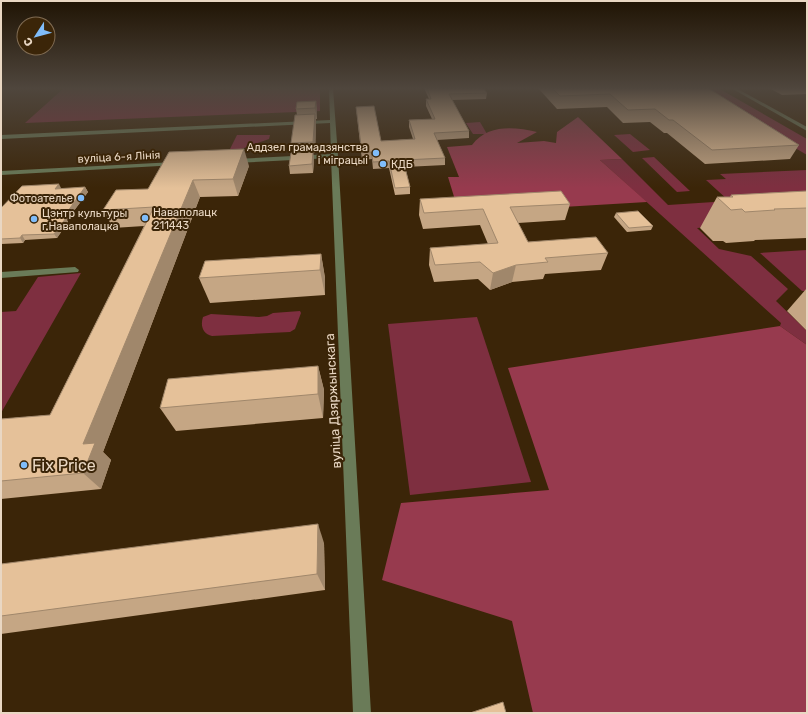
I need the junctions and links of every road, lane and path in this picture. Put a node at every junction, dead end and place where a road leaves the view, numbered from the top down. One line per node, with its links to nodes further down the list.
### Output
1 (326, 121): 5 (street)
2 (333, 121): 6 (street, вуліца Дзяржынскага)
3 (792, 121): 4 (street)
4 (807, 130)
5 (1, 137)
6 (335, 156): 7 (street); 12 (street, вуліца Дзяржынскага)
7 (230, 161)
8 (179, 164): 9 (street, вуліца 6-я Лінія)
9 (1, 173)
10 (75, 270): 11 (street)
11 (1, 275)
12 (362, 713)

